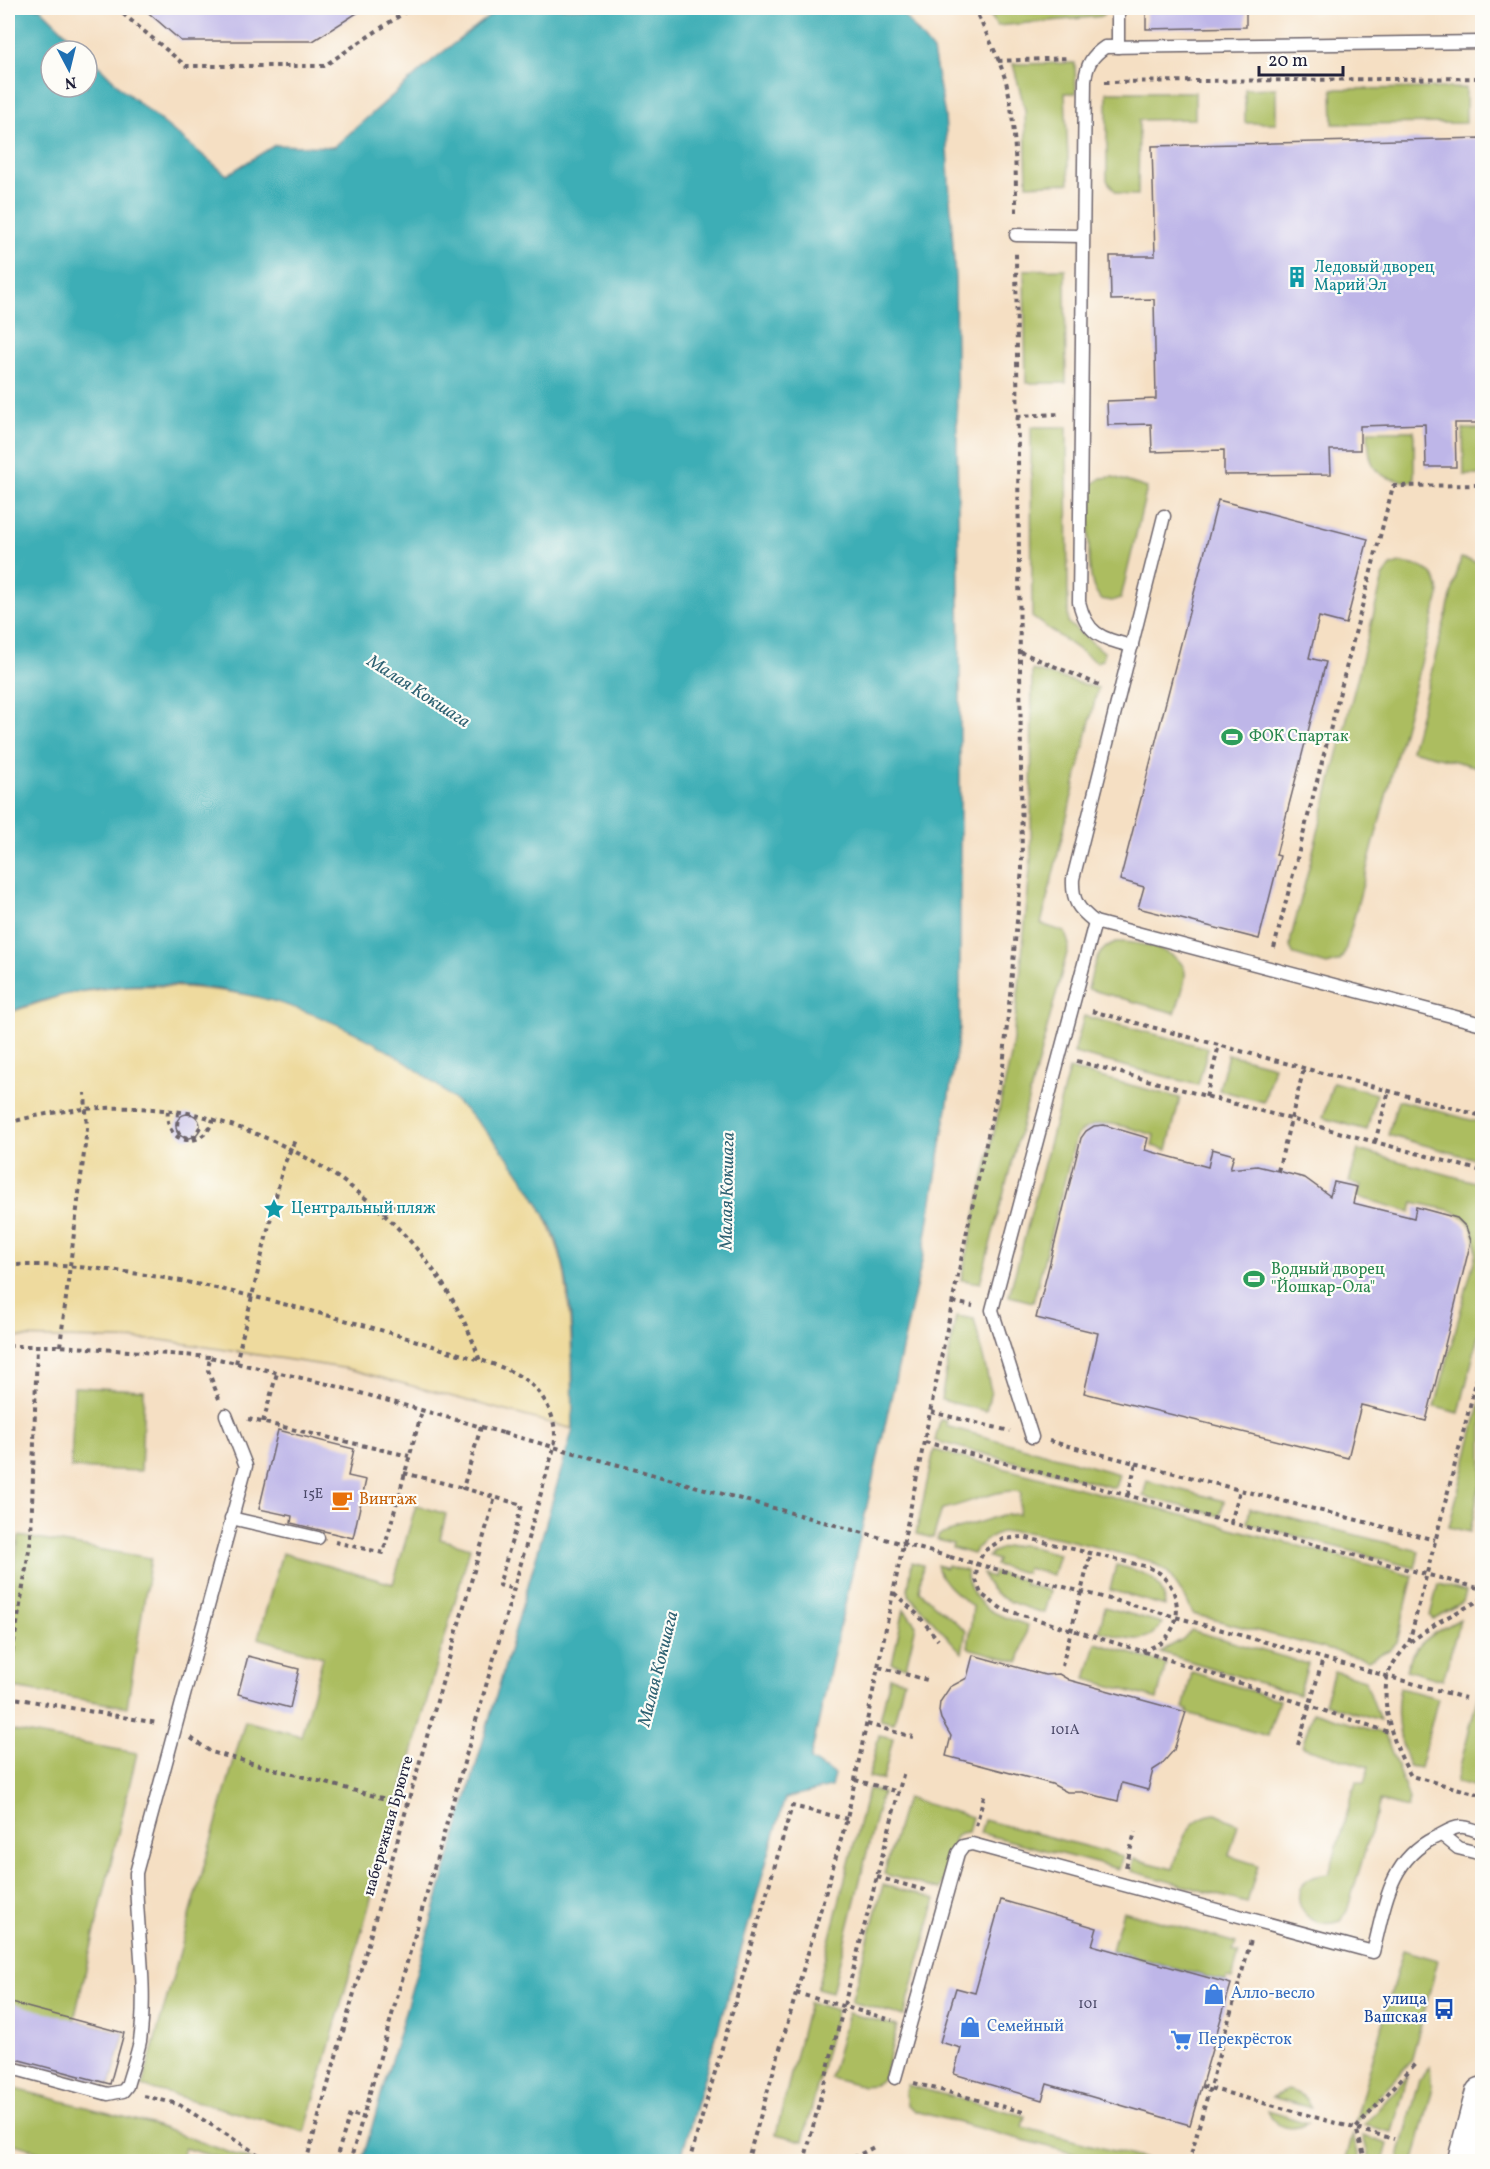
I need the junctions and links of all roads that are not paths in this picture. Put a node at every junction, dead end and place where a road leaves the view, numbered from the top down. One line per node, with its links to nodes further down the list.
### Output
1 (1118, 8): 3 (lane)
2 (1482, 42): 3 (lane)
3 (1119, 47): 5 (lane)
4 (1016, 235): 5 (lane)
5 (1082, 236): 7 (lane)
6 (1164, 516): 7 (lane)
7 (1132, 646): 8 (lane)
8 (1095, 922): 9 (lane); 11 (lane)
9 (1482, 1024)
10 (226, 1416): 12 (lane)
11 (1032, 1437)
12 (231, 1518): 13 (lane); 17 (lane)
13 (318, 1538)
14 (1482, 1832): 15 (lane)
15 (1442, 1835): 16 (lane); 18 (lane)
16 (1482, 1854)
17 (8, 2067)
18 (895, 2078)
19 (1482, 2094): 20 (main road)
20 (1464, 2162)

